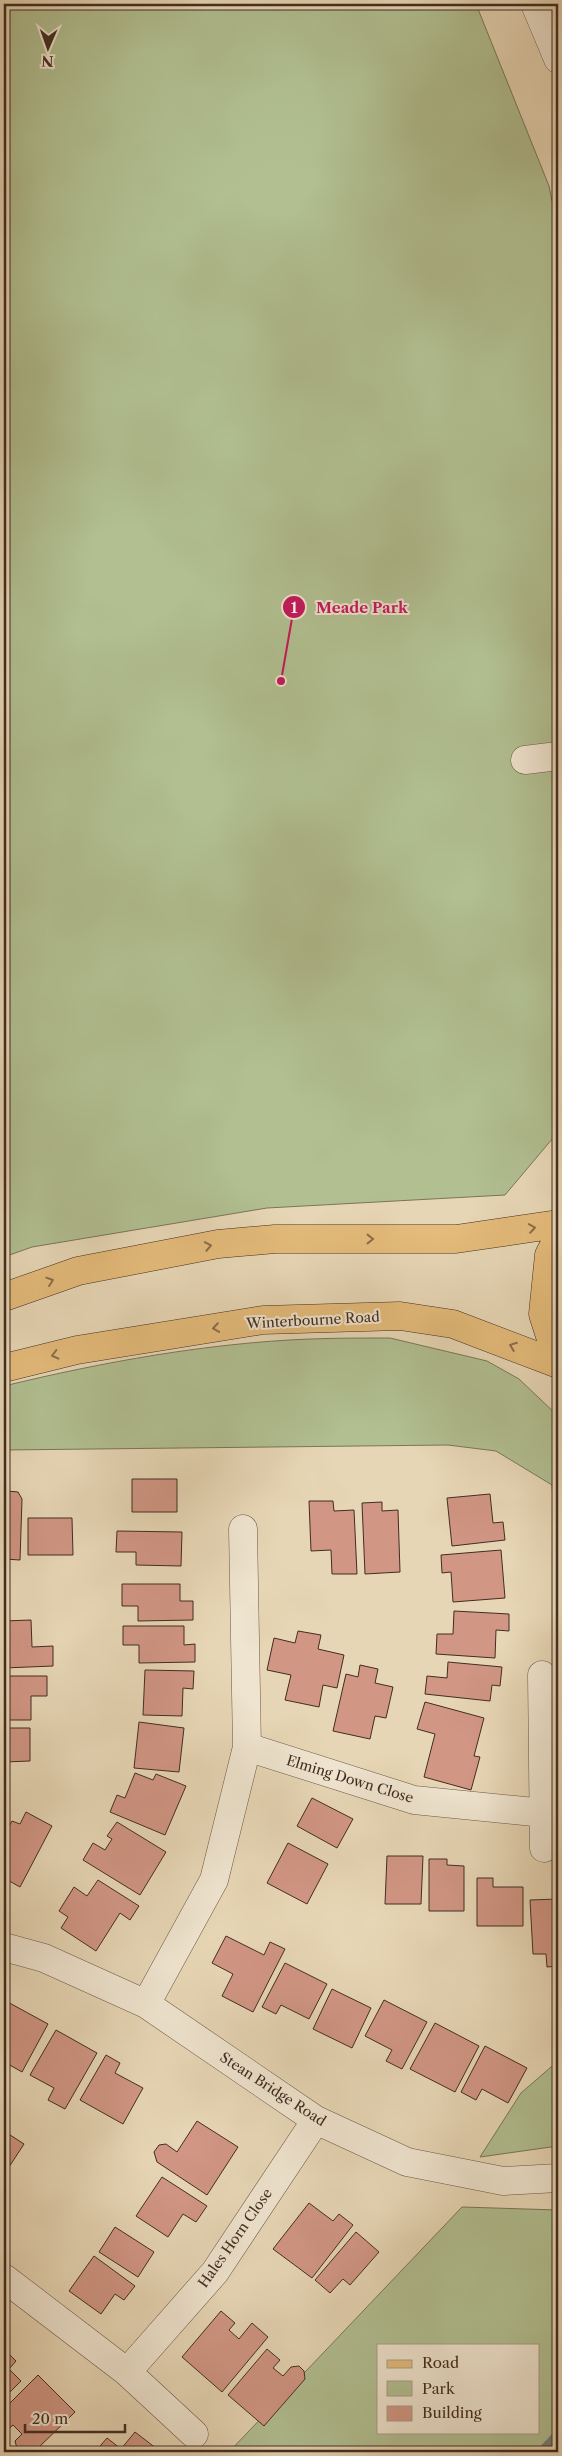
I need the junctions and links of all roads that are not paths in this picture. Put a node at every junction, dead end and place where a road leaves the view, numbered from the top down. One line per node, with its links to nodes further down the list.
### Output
1 (534, 4): 2 (street)
2 (558, 58)
3 (558, 756): 4 (street)
4 (525, 760)
5 (558, 1224): 7 (main road, one-way to 5)
6 (558, 1238): 8 (main road)
7 (4, 1297)
8 (558, 1362): 9 (main road, Winterbourne Road, one-way to 9)
9 (4, 1368)
10 (243, 1529): 12 (street)
11 (542, 1675): 13 (street)
12 (247, 1747): 13 (street, Elming Down Close); 16 (street)
13 (544, 1813): 14 (street)
14 (544, 1848)
15 (4, 1947): 16 (street, Stean Bridge Road)
16 (146, 2004): 17 (street, Stean Bridge Road)
17 (316, 2120): 18 (street, Stean Bridge Road); 20 (street, Hales Horn Close)
18 (558, 2178)
19 (4, 2278): 20 (street)
20 (127, 2372): 21 (street)
21 (194, 2434)

